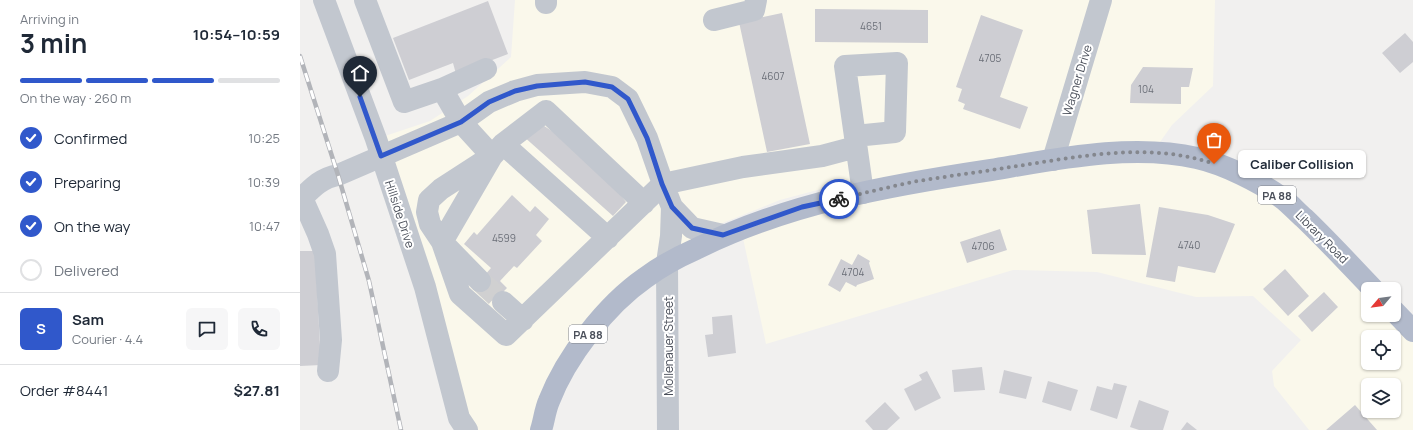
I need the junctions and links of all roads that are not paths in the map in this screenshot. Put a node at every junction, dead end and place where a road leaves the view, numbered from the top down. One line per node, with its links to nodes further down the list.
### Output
1 (324, 0): 10 (street, Hillside Drive)
2 (365, 0): 7 (street)
3 (756, 0): 5 (street)
4 (1101, 0): 11 (street, Wagner Drive)
5 (714, 20)
6 (486, 69): 7 (street)
7 (442, 89): 8 (street)
8 (461, 122): 9 (street); 10 (street); 12 (street)
9 (497, 150): 15 (street); 18 (street); 19 (street); 19 (street)
10 (381, 156): 14 (street); 28 (street, Hillside Drive)
11 (1053, 160): 13 (main road, Library Road / PA 88); 22 (main road, Library Road / PA 88)
12 (662, 184): 13 (street); 15 (street); 16 (street)
13 (864, 194): 17 (main road, Library Road / PA 88)
14 (301, 199): 27 (street)
15 (644, 203): 18 (street)
16 (672, 207): 17 (street); 20 (street, Mollenauer Street)
17 (723, 235): 20 (main road, Library Road / PA 88)
18 (608, 238): 25 (street)
19 (442, 242): 21 (street); 25 (street)
20 (667, 263): 29 (main road, Library Road / PA 88); 30 (street, Mollenauer Street)
21 (480, 281)
22 (1366, 282)
23 (503, 302): 25 (street)
24 (1401, 318): 26 (main road)
25 (522, 320)
26 (1413, 331)
27 (328, 371)
28 (466, 430)
29 (541, 430)
30 (668, 430)

